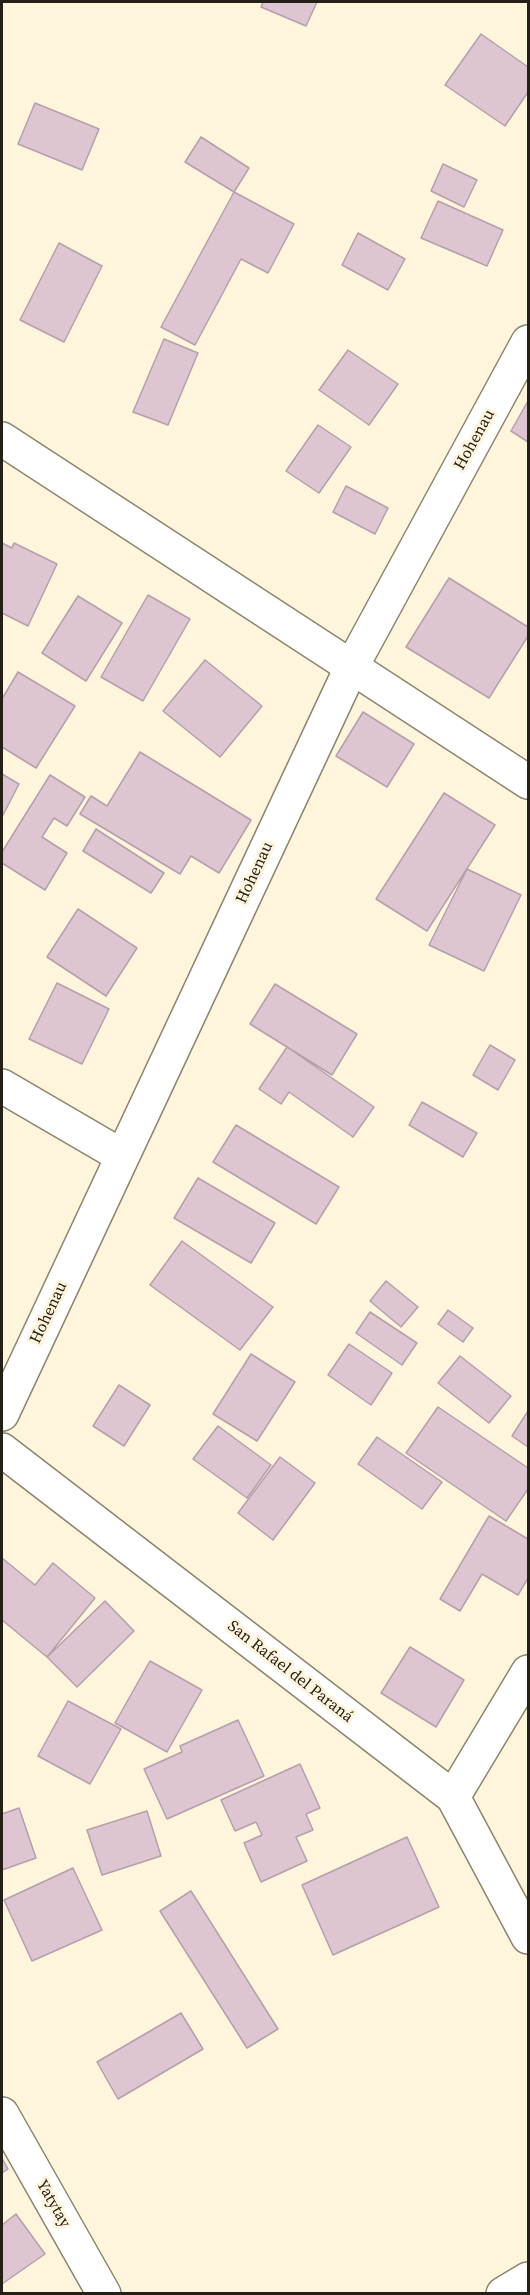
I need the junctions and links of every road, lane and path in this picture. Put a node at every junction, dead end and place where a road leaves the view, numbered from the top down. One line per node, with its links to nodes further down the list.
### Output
1 (528, 342): 3 (street, Hohenau)
2 (2, 439): 3 (street)
3 (352, 666): 4 (street); 6 (street, Hohenau)
4 (528, 782)
5 (2, 1086): 6 (street)
6 (122, 1156): 7 (street, Hohenau)
7 (2, 1414)
8 (2, 1450): 10 (street, San Rafael del Paraná)
9 (528, 1672): 10 (street)
10 (453, 1797): 11 (street, San Rafael del Paraná)
11 (528, 1937)
12 (2, 2114): 14 (street, Yatytay)
13 (528, 2278): 15 (street)
14 (104, 2294)
15 (503, 2294)

